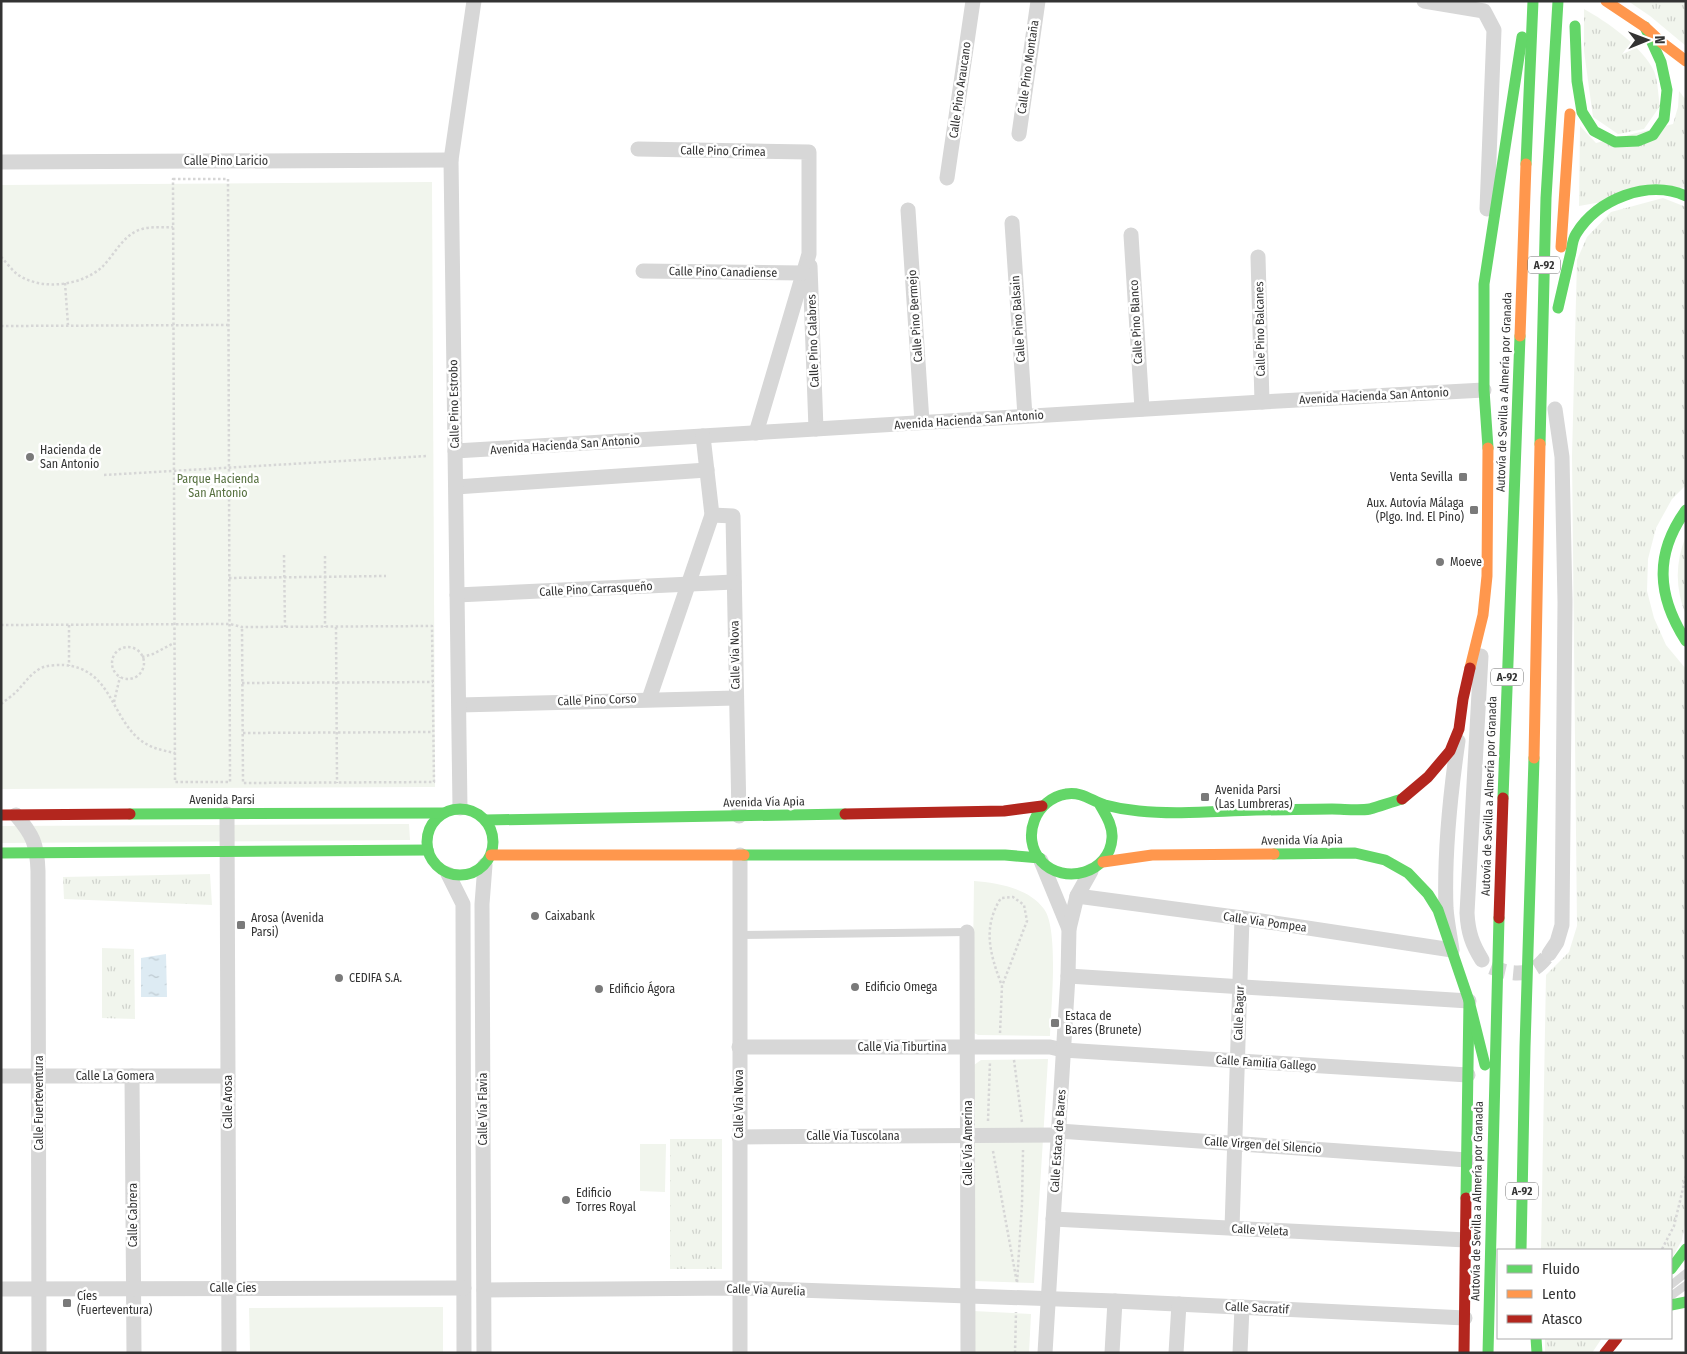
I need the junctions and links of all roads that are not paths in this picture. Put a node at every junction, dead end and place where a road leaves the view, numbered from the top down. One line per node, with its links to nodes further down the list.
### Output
1 (474, 1): 16 (street, Calle Pino Estrobo)
2 (973, 1): 18 (street, Calle Pino Araucano)
3 (1038, 1): 13 (street, Calle Pino Montaña)
4 (1424, 1): 10 (street)
5 (1463, 1): 10 (street)
6 (1527, 1): 27 (main road)
7 (1533, 1): 89 (main road, Autovía de Sevilla a Almería por Granada / A-92)
8 (1558, 1): 42 (main road, A-92)
9 (1606, 1): 11 (main road)
10 (1484, 11): 27 (street)
11 (1645, 27): 12 (main road); 19 (main road)
12 (1683, 65)
13 (1019, 134)
14 (638, 149): 15 (street, Calle Pino Crimea)
15 (809, 152): 23 (street, Calle Pino Calabres)
16 (451, 160): 17 (street, Calle Pino Laricio); 37 (street, Calle Pino Estrobo)
17 (1, 162)
18 (947, 178)
19 (1686, 196)
20 (908, 210): 33 (street, Calle Pino Bermejo)
21 (1012, 223): 32 (street, Calle Pino Balsain)
22 (1131, 235): 31 (street, Calle Pino Blanco)
23 (809, 254): 26 (street); 34 (street, Calle Pino Calabres)
24 (1258, 257): 29 (street, Calle Pino Balcanes)
25 (642, 270): 26 (street, Calle Pino Canadiense)
26 (803, 272): 35 (street)
27 (1484, 284): 28 (main road)
28 (1484, 390): 29 (street, Avenida Hacienda San Antonio); 46 (main road)
29 (1262, 402): 31 (street, Avenida Hacienda San Antonio)
30 (1555, 405): 42 (main road); 75 (street)
31 (1142, 409): 32 (street, Avenida Hacienda San Antonio)
32 (1024, 416): 33 (street, Avenida Hacienda San Antonio)
33 (922, 422): 34 (street, Avenida Hacienda San Antonio)
34 (816, 429): 35 (street, Avenida Hacienda San Antonio)
35 (756, 433): 36 (street, Avenida Hacienda San Antonio)
36 (703, 436): 37 (street, Avenida Hacienda San Antonio); 38 (street)
37 (455, 452): 39 (street, Calle Pino Estrobo)
38 (707, 470): 39 (street); 41 (street)
39 (456, 487): 45 (street, Calle Pino Estrobo)
40 (1686, 510): 47 (main road)
41 (712, 516): 43 (street, Calle Via Nova); 44 (street)
42 (1539, 529): 90 (main road, A-92)
43 (734, 582): 44 (street, Calle Pino Carrasqueño); 48 (street, Calle Via Nova)
44 (687, 584): 45 (street, Calle Pino Carrasqueño); 49 (street)
45 (457, 595): 50 (street, Calle Pino Estrobo)
46 (1483, 615): 51 (main road); 76 (street)
47 (1686, 641)
48 (736, 698): 49 (street, Calle Pino Corso); 58 (street, Calle Via Nova)
49 (649, 699): 50 (street, Calle Pino Corso)
50 (459, 704): 54 (street, Calle Pino Estrobo)
51 (1459, 729): 52 (main road); 74 (street)
52 (1099, 803): 53 (main road); 67 (main road)
53 (1042, 806): 58 (main road, Avenida Vía Apia); 66 (main road)
54 (460, 808): 55 (main road); 59 (main road)
55 (443, 813): 56 (main road, Avenida Parsi); 60 (main road)
56 (227, 814): 57 (main road, Avenida Parsi); 61 (street, Calle Arosa)
57 (8, 815): 62 (street)
58 (739, 816): 59 (main road, Avenida Vía Apia)
59 (486, 820): 65 (main road)
60 (428, 850): 61 (main road); 68 (main road)
61 (228, 851): 62 (main road); 87 (street, Calle Arosa)
62 (38, 852): 63 (main road); 85 (street, Calle Fuerteventura)
63 (1, 853)
64 (740, 855): 65 (main road); 66 (main road); 73 (street, Calle Via Nova)
65 (488, 860): 68 (main road); 113 (street, Calle Vía Flavia)
66 (1040, 860): 67 (main road); 71 (street, Calle Estaca de Bares)
67 (1097, 866): 69 (street, Calle Estaca de Bares); 74 (main road, Avenida Vía Apia)
68 (448, 874): 109 (street, Calle Vía Flavia)
69 (1077, 896): 70 (street, Calle Via Pompea); 71 (street, Calle Estaca de Bares)
70 (1242, 918): 74 (street, Calle Via Pompea); 78 (street, Calle Bagur)
71 (1069, 929): 77 (street, Calle Estaca de Bares)
72 (967, 932): 73 (lane); 81 (street, Calle Vía Amerina)
73 (739, 935): 80 (street, Calle Via Nova)
74 (1452, 950): 79 (main road, Avenida Vía Apia)
75 (1549, 954)
76 (1482, 960)
77 (1068, 976): 78 (street); 82 (street, Calle Estaca de Bares)
78 (1240, 987): 79 (street); 83 (street, Calle Bagur)
79 (1469, 1000): 88 (main road); 89 (main road)
80 (739, 1047): 81 (street, Calle Via Tiburtina); 94 (street, Calle Via Nova)
81 (967, 1047): 82 (street, Calle Via Tiburtina); 92 (street, Calle Vía Amerina)
82 (1064, 1050): 83 (street, Calle Familia Gallego); 91 (street, Calle Estaca de Bares)
83 (1238, 1061): 88 (street, Calle Familia Gallego); 95 (street, Calle Bagur)
84 (1, 1076): 85 (street, Calle La Gomera)
85 (39, 1076): 86 (street, Calle La Gomera); 112 (street, Calle Fuerteventura)
86 (132, 1076): 87 (street, Calle La Gomera); 107 (street, Calle Cabrera)
87 (228, 1076): 108 (street, Calle Arosa)
88 (1468, 1076): 96 (main road)
89 (1493, 1095): 137 (main road, Autovía de Sevilla a Almería por Granada / A-92)
90 (1523, 1131): 100 (main road, A-92); 101 (main road)
91 (1059, 1133): 93 (street, Calle Virgen del Silencio); 95 (street, Calle Virgen del Silencio); 97 (street, Calle Estaca de Bares)
92 (968, 1136): 93 (street, Calle Via Tuscolana); 94 (street, Calle Via Tuscolana); 115 (street, Calle Vía Amerina)
93 (1024, 1136)
94 (739, 1137): 110 (street, Calle Via Nova)
95 (1235, 1143): 96 (street, Calle Virgen del Silencio); 98 (street, Calle Bagur)
96 (1467, 1160): 99 (main road)
97 (1053, 1219): 98 (street, Calle Veleta); 116 (street, Calle Estaca de Bares)
98 (1232, 1228): 99 (street, Calle Veleta)
99 (1466, 1240): 122 (main road)
100 (1521, 1249)
101 (1530, 1249)
102 (1686, 1249): 103 (main road)
103 (1672, 1268)
104 (1686, 1273): 105 (lane)
105 (1672, 1284)
106 (1686, 1285): 114 (lane)
107 (134, 1288): 108 (street, Calle Cies); 112 (street, Calle Cies); 126 (street, Calle Cabrera)
108 (229, 1288): 109 (street, Calle Cies); 127 (street, Calle Arosa)
109 (464, 1288): 128 (street, Calle Vía Flavia)
110 (740, 1288): 113 (street, Calle Via Aurelia); 115 (street, Calle Via Aurelia); 130 (street, Calle Via Nova)
111 (1, 1289): 112 (street, Calle Cies)
112 (39, 1289): 125 (street, Calle Fuerteventura)
113 (484, 1290): 129 (street, Calle Vía Flavia)
114 (1672, 1295)
115 (968, 1297): 116 (street, Calle Via Aurelia); 131 (street, Calle Vía Amerina)
116 (1049, 1299): 117 (street, Calle Sacratif); 132 (street, Calle Estaca de Bares)
117 (1114, 1301): 119 (street, Calle Sacratif); 133 (street)
118 (1686, 1302): 120 (main road)
119 (1179, 1304): 121 (street, Calle Sacratif); 134 (street)
120 (1672, 1305)
121 (1242, 1307): 122 (street, Calle Sacratif); 135 (street)
122 (1465, 1318): 136 (main road)
123 (1536, 1339): 138 (main road)
124 (1616, 1339): 139 (main road)
125 (39, 1353)
126 (134, 1353)
127 (229, 1353)
128 (464, 1353)
129 (484, 1353)
130 (740, 1353)
131 (968, 1353)
132 (1045, 1353)
133 (1112, 1353)
134 (1176, 1353)
135 (1240, 1353)
136 (1464, 1353)
137 (1488, 1353)
138 (1537, 1353)
139 (1605, 1353)

